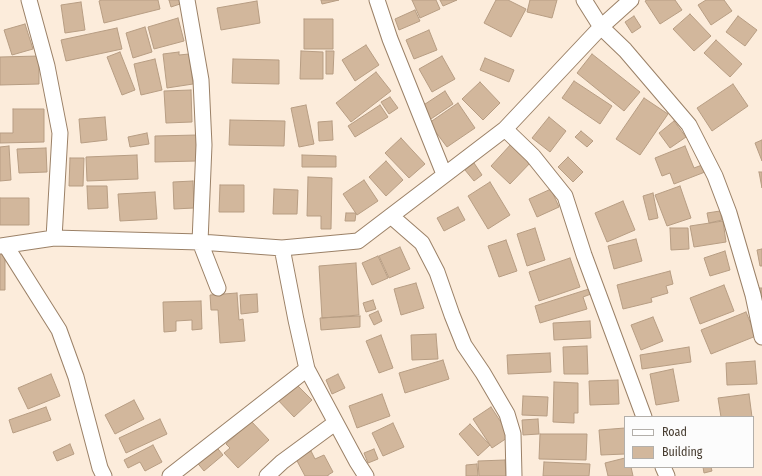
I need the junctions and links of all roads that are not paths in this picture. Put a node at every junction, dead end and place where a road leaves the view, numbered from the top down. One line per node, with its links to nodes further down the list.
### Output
1 (30, 0): 10 (street)
2 (187, 0): 11 (street)
3 (377, 0): 8 (street)
4 (584, 0): 6 (street)
5 (631, 0): 6 (street)
6 (601, 26): 7 (street); 15 (street)
7 (505, 129): 8 (street); 17 (street)
8 (444, 174): 9 (street)
9 (390, 216): 13 (street); 23 (street)
10 (54, 238): 11 (street); 12 (street)
11 (200, 242): 13 (street); 14 (street)
12 (3, 246): 19 (street)
13 (282, 248): 16 (street)
14 (218, 288)
15 (762, 337)
16 (307, 369): 18 (street); 20 (street)
17 (644, 416)
18 (335, 423): 21 (street); 22 (street)
19 (104, 476)
20 (170, 476)
21 (267, 476)
22 (366, 476)
23 (514, 476)

